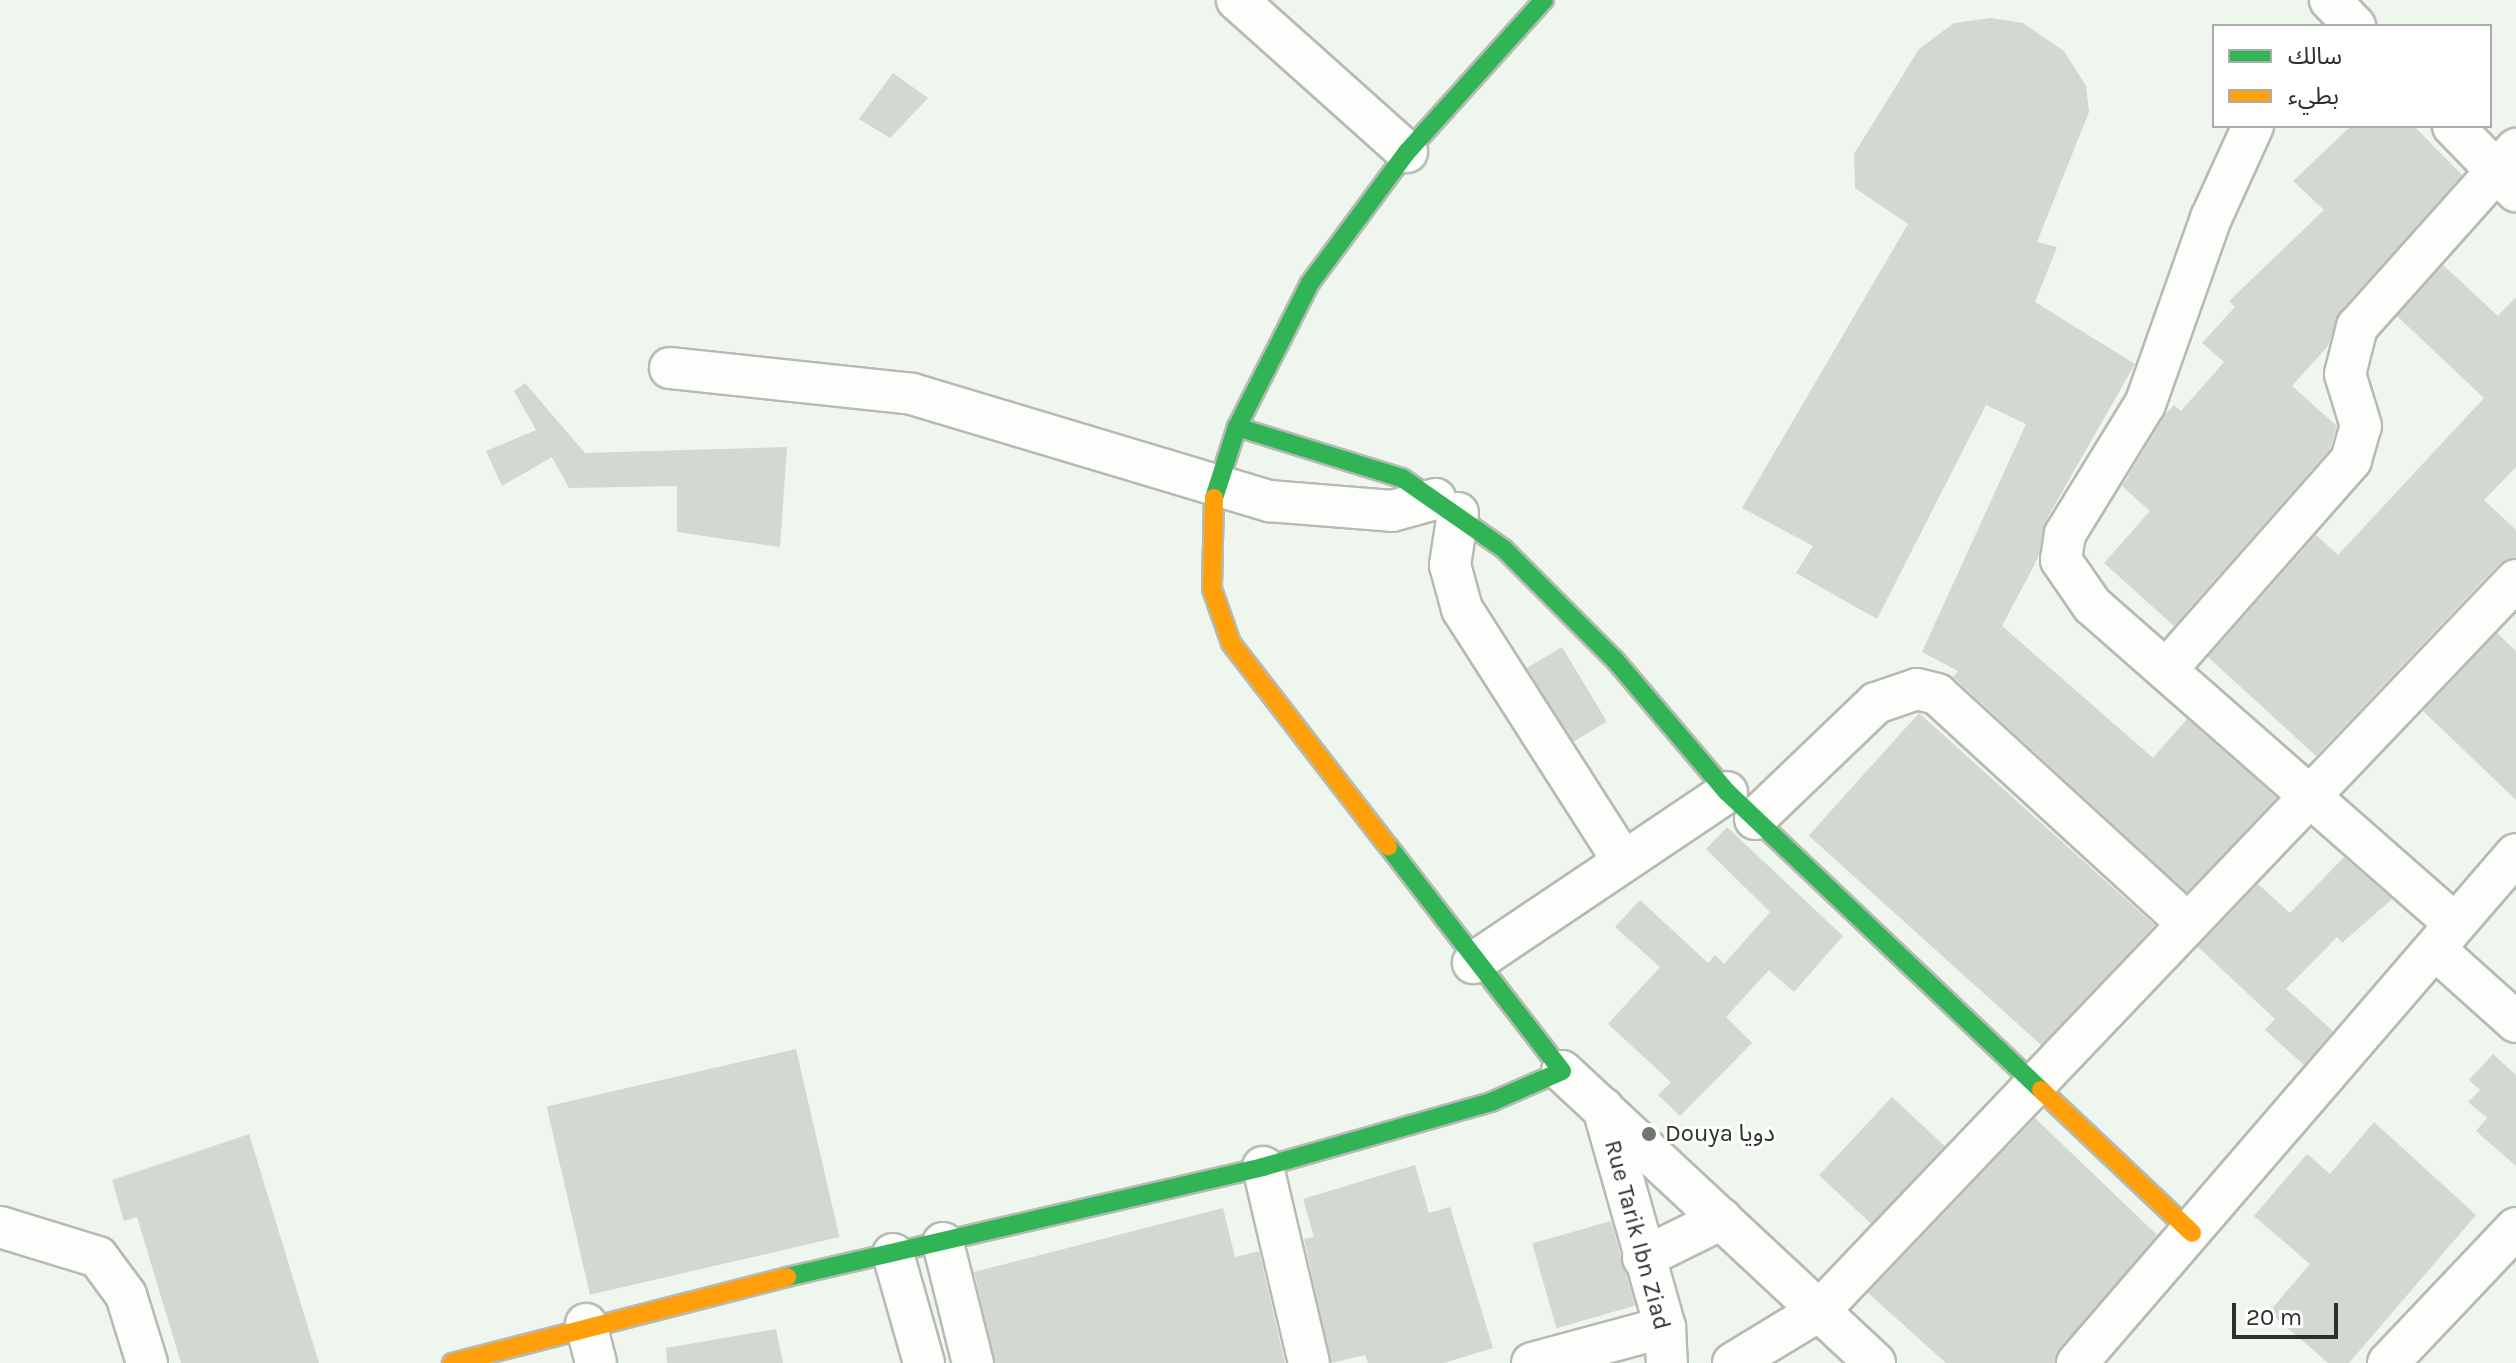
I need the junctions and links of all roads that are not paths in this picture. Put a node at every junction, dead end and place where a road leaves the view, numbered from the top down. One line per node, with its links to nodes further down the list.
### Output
1 (1237, 0): 8 (street)
2 (1544, 0): 8 (street)
3 (2330, 0): 4 (street); 5 (street)
4 (2311, 24)
5 (2353, 24)
6 (2252, 128): 15 (street)
7 (2456, 128): 9 (street)
8 (1407, 152): 11 (street)
9 (2509, 169): 15 (street)
10 (670, 368): 12 (street)
11 (1237, 427): 12 (street); 13 (street)
12 (1216, 491): 13 (street); 22 (street)
13 (1446, 506): 17 (street); 19 (street)
14 (2508, 604): 16 (street)
15 (2166, 670): 16 (street)
16 (2311, 796): 20 (street); 21 (street)
17 (1741, 805): 19 (street); 20 (street); 25 (street)
18 (2516, 854): 21 (street)
19 (1622, 859): 22 (street)
20 (2184, 920): 25 (street)
21 (2446, 937): 23 (street); 31 (street)
22 (1473, 963): 24 (street)
23 (2516, 1022)
24 (1562, 1071): 26 (street); 27 (street)
25 (2032, 1083): 31 (street); 35 (street)
26 (1603, 1108): 28 (street); 34 (street, Rue Tarik Ibn Ziad)
27 (1263, 1167): 32 (street); 43 (street)
28 (1722, 1219): 34 (street); 35 (street)
29 (0, 1227): 38 (street)
30 (2516, 1228): 48 (street)
31 (2192, 1233): 47 (street)
32 (943, 1243): 33 (street); 42 (street)
33 (893, 1254): 36 (street); 41 (street)
34 (1643, 1258): 37 (street, Rue Tarik Ibn Ziad)
35 (1819, 1311): 45 (street); 46 (street)
36 (586, 1324): 39 (street); 40 (street)
37 (1666, 1345): 44 (street)
38 (147, 1363)
39 (452, 1363)
40 (596, 1363)
41 (924, 1363)
42 (973, 1363)
43 (1309, 1363)
44 (1532, 1363)
45 (1733, 1363)
46 (1875, 1363)
47 (2077, 1363)
48 (2388, 1363)

